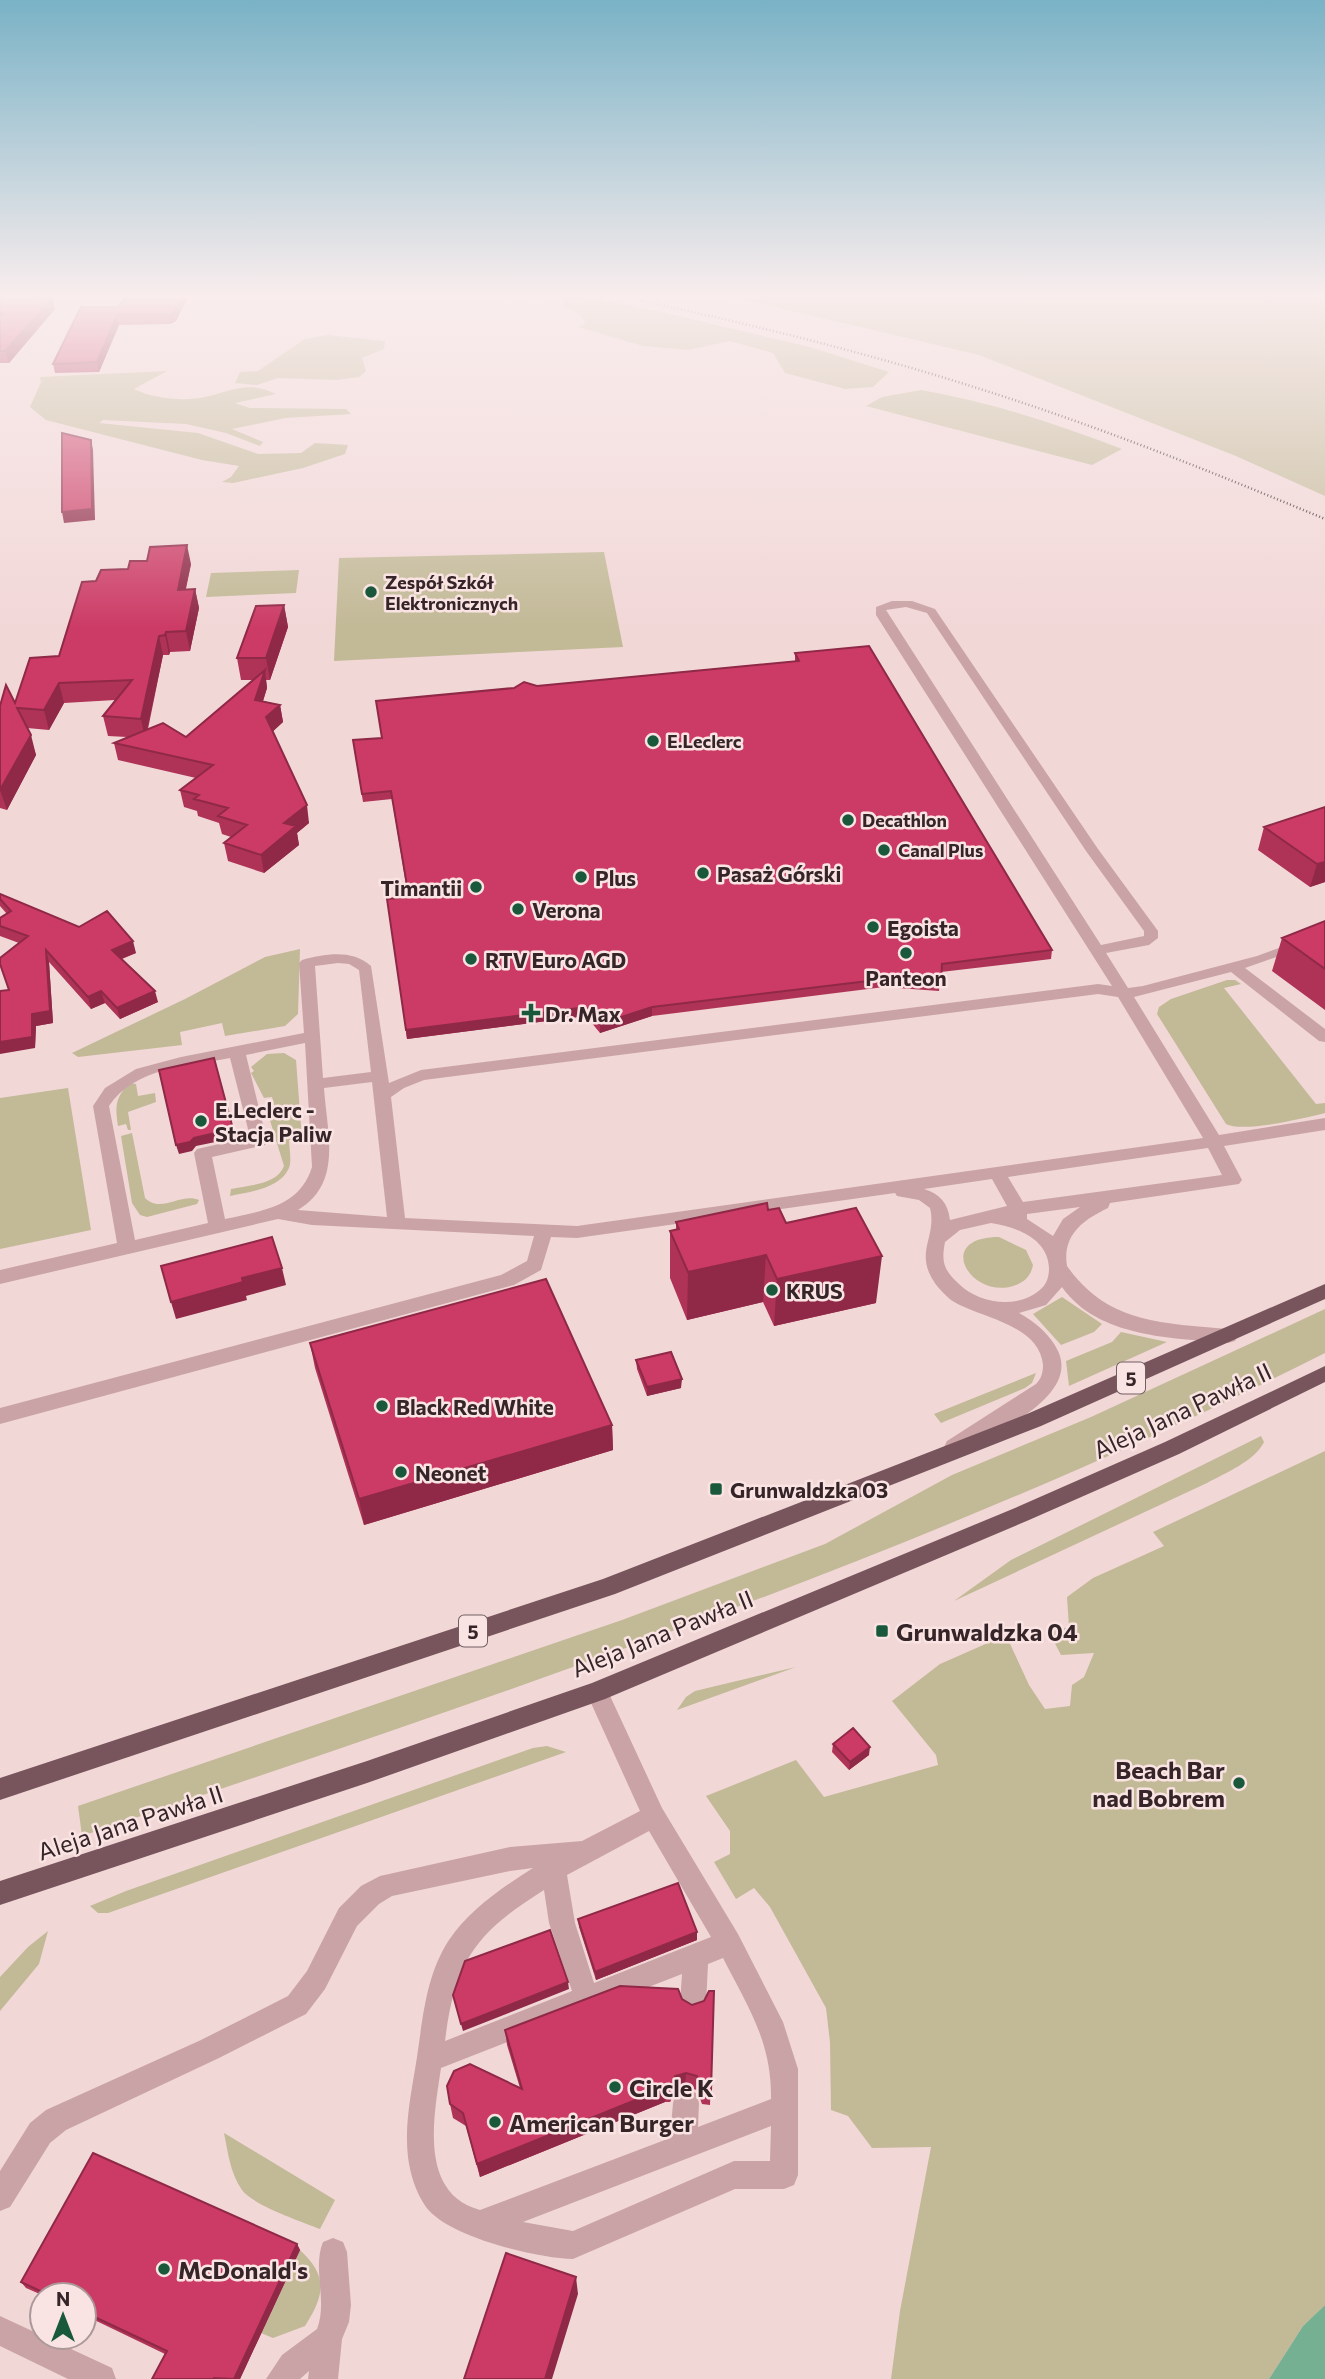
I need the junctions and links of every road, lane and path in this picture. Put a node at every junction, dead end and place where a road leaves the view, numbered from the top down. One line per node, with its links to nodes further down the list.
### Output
1 (1325, 935): 3 (lane)
2 (1097, 950): 2 (lane); 4 (lane)
3 (1234, 967): 4 (lane); 6 (lane)
4 (1125, 993): 10 (lane); 12 (lane)
5 (311, 1037): 7 (lane); 8 (lane); 9 (lane)
6 (1325, 1037)
7 (237, 1052): 19 (lane); 22 (lane)
8 (380, 1076): 9 (lane); 10 (lane)
9 (315, 1084): 16 (lane)
10 (382, 1095): 18 (lane)
11 (1325, 1124): 12 (lane)
12 (1213, 1142): 13 (lane); 15 (lane)
13 (997, 1173): 14 (lane); 17 (lane)
14 (871, 1191): 20 (lane); 21 (lane)
15 (1150, 1192): 17 (lane); 23 (lane)
16 (278, 1213): 18 (lane); 19 (lane)
17 (1019, 1216): 21 (lane); 23 (lane)
18 (397, 1224): 20 (lane)
19 (218, 1227): 22 (lane)
20 (544, 1231): 29 (lane)
21 (939, 1235): 26 (lane)
22 (125, 1239): 24 (lane)
23 (1059, 1264): 26 (lane); 27 (lane)
24 (0, 1277)
25 (1325, 1291): 27 (main road, 5)
26 (991, 1308): 30 (lane)
27 (1228, 1336): 30 (main road, 5)
28 (1325, 1373): 31 (main road, Aleja Jana Pawła II)
29 (0, 1416)
30 (940, 1456): 32 (main road, 5)
31 (597, 1692): 33 (lane); 36 (main road, Aleja Jana Pawła II)
32 (0, 1789)
33 (654, 1816): 34 (lane); 37 (lane)
34 (584, 1851): 35 (lane); 45 (lane)
35 (554, 1871): 39 (lane); 41 (lane)
36 (0, 1893)
37 (729, 1943): 38 (lane); 43 (lane)
38 (695, 1958): 39 (lane); 40 (lane)
39 (587, 1999): 41 (lane)
40 (693, 2004)
41 (429, 2060): 46 (lane)
42 (687, 2103): 44 (lane)
43 (786, 2107): 44 (lane); 46 (lane)
44 (683, 2146): 46 (lane)
45 (0, 2197)
46 (481, 2224)
47 (333, 2252): 49 (lane)
48 (0, 2331): 50 (lane)
49 (327, 2339): 51 (lane); 52 (lane)
50 (101, 2379)
51 (281, 2379)
52 (323, 2379)

